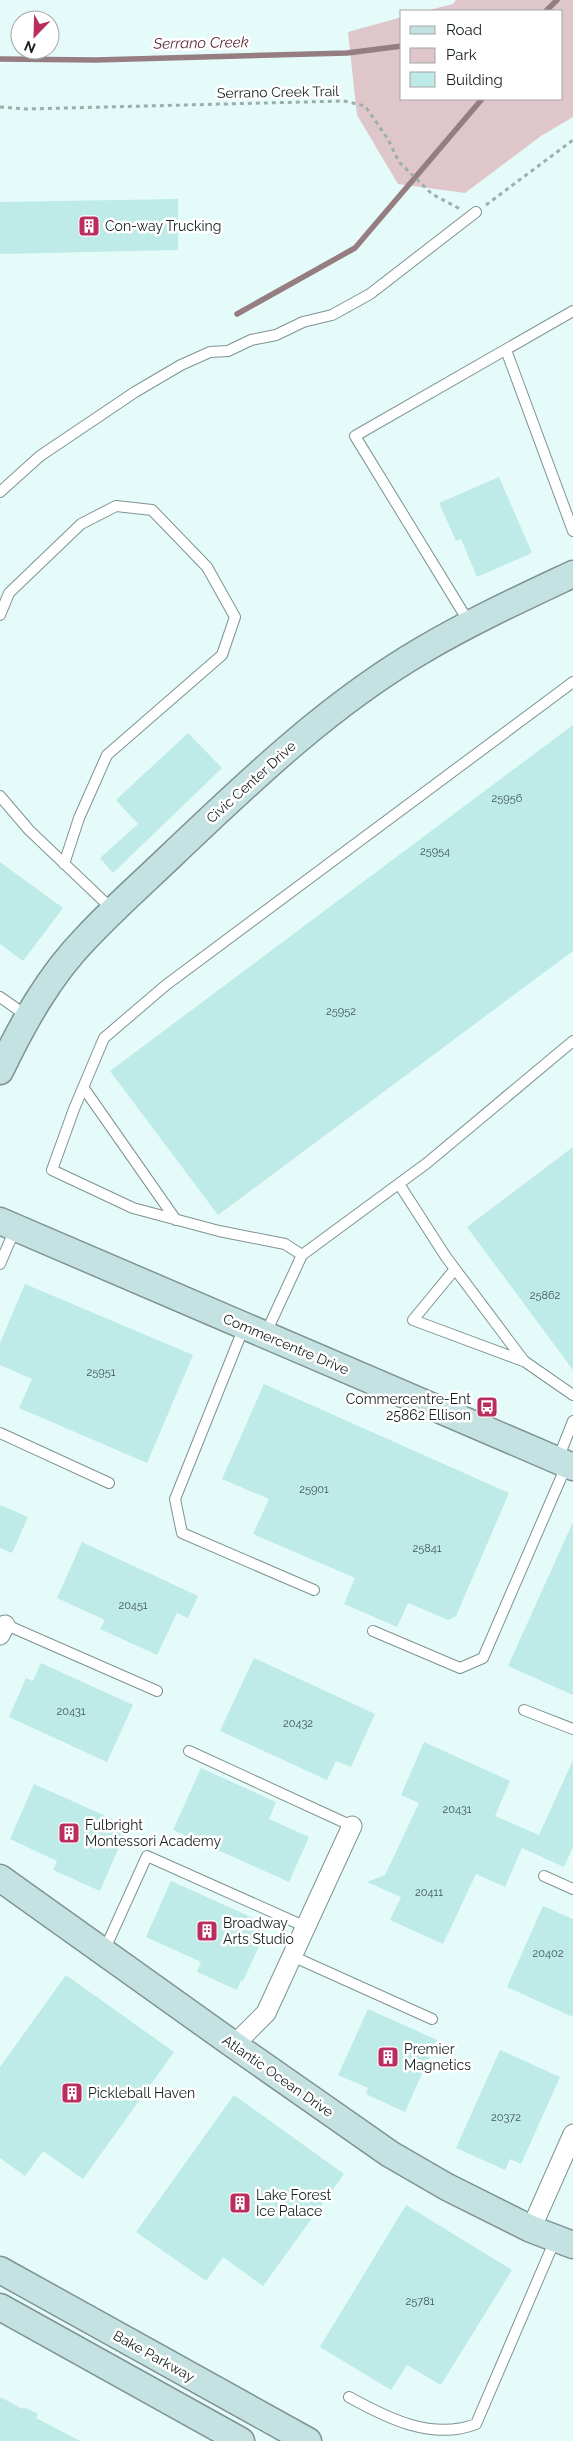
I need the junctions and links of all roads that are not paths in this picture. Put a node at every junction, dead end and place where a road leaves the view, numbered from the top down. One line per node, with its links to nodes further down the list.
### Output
1 (476, 212): 4 (lane)
2 (573, 312): 3 (lane)
3 (506, 350): 5 (lane); 8 (lane)
4 (0, 492)
5 (573, 531)
6 (573, 574): 8 (street, Civic Center Drive)
7 (0, 615): 11 (lane)
8 (470, 624): 12 (street, Civic Center Drive)
9 (573, 682): 17 (lane)
10 (0, 796): 11 (lane)
11 (64, 864): 12 (lane)
12 (114, 911): 14 (street, Civic Center Drive)
13 (0, 997): 14 (lane)
14 (27, 1016): 16 (street, Civic Center Drive)
15 (573, 1041): 18 (lane)
16 (0, 1070)
17 (83, 1087): 19 (lane); 19 (lane)
18 (399, 1184): 21 (lane); 23 (lane)
19 (176, 1220): 21 (lane)
20 (8, 1225): 22 (lane); 24 (street, Commercentre Drive)
21 (302, 1255): 24 (lane)
22 (0, 1264)
23 (456, 1269): 25 (lane); 25 (lane)
24 (254, 1330): 29 (street, Commercentre Drive); 31 (lane)
25 (524, 1361): 26 (lane)
26 (573, 1395)
27 (573, 1421): 29 (lane)
28 (0, 1433): 30 (lane)
29 (566, 1464): 33 (lane)
30 (109, 1483)
31 (314, 1590)
32 (2, 1627): 34 (lane)
33 (373, 1631)
34 (157, 1691)
35 (524, 1710): 36 (lane)
36 (573, 1729)
37 (189, 1751): 38 (lane)
38 (352, 1826): 42 (street)
39 (544, 1876): 41 (lane)
40 (0, 1878): 43 (street, Atlantic Ocean Drive)
41 (573, 1889)
42 (306, 1927): 43 (lane); 44 (street)
43 (104, 1952): 46 (street, Atlantic Ocean Drive)
44 (292, 1956): 45 (lane); 46 (street)
45 (432, 2019)
46 (234, 2045): 48 (street, Atlantic Ocean Drive)
47 (573, 2134): 48 (street)
48 (531, 2229): 49 (street, Atlantic Ocean Drive)
49 (564, 2242): 52 (lane)
50 (0, 2270): 54 (street, Bake Parkway)
51 (0, 2307): 53 (street)
52 (349, 2397)
53 (241, 2441)
54 (308, 2441)

